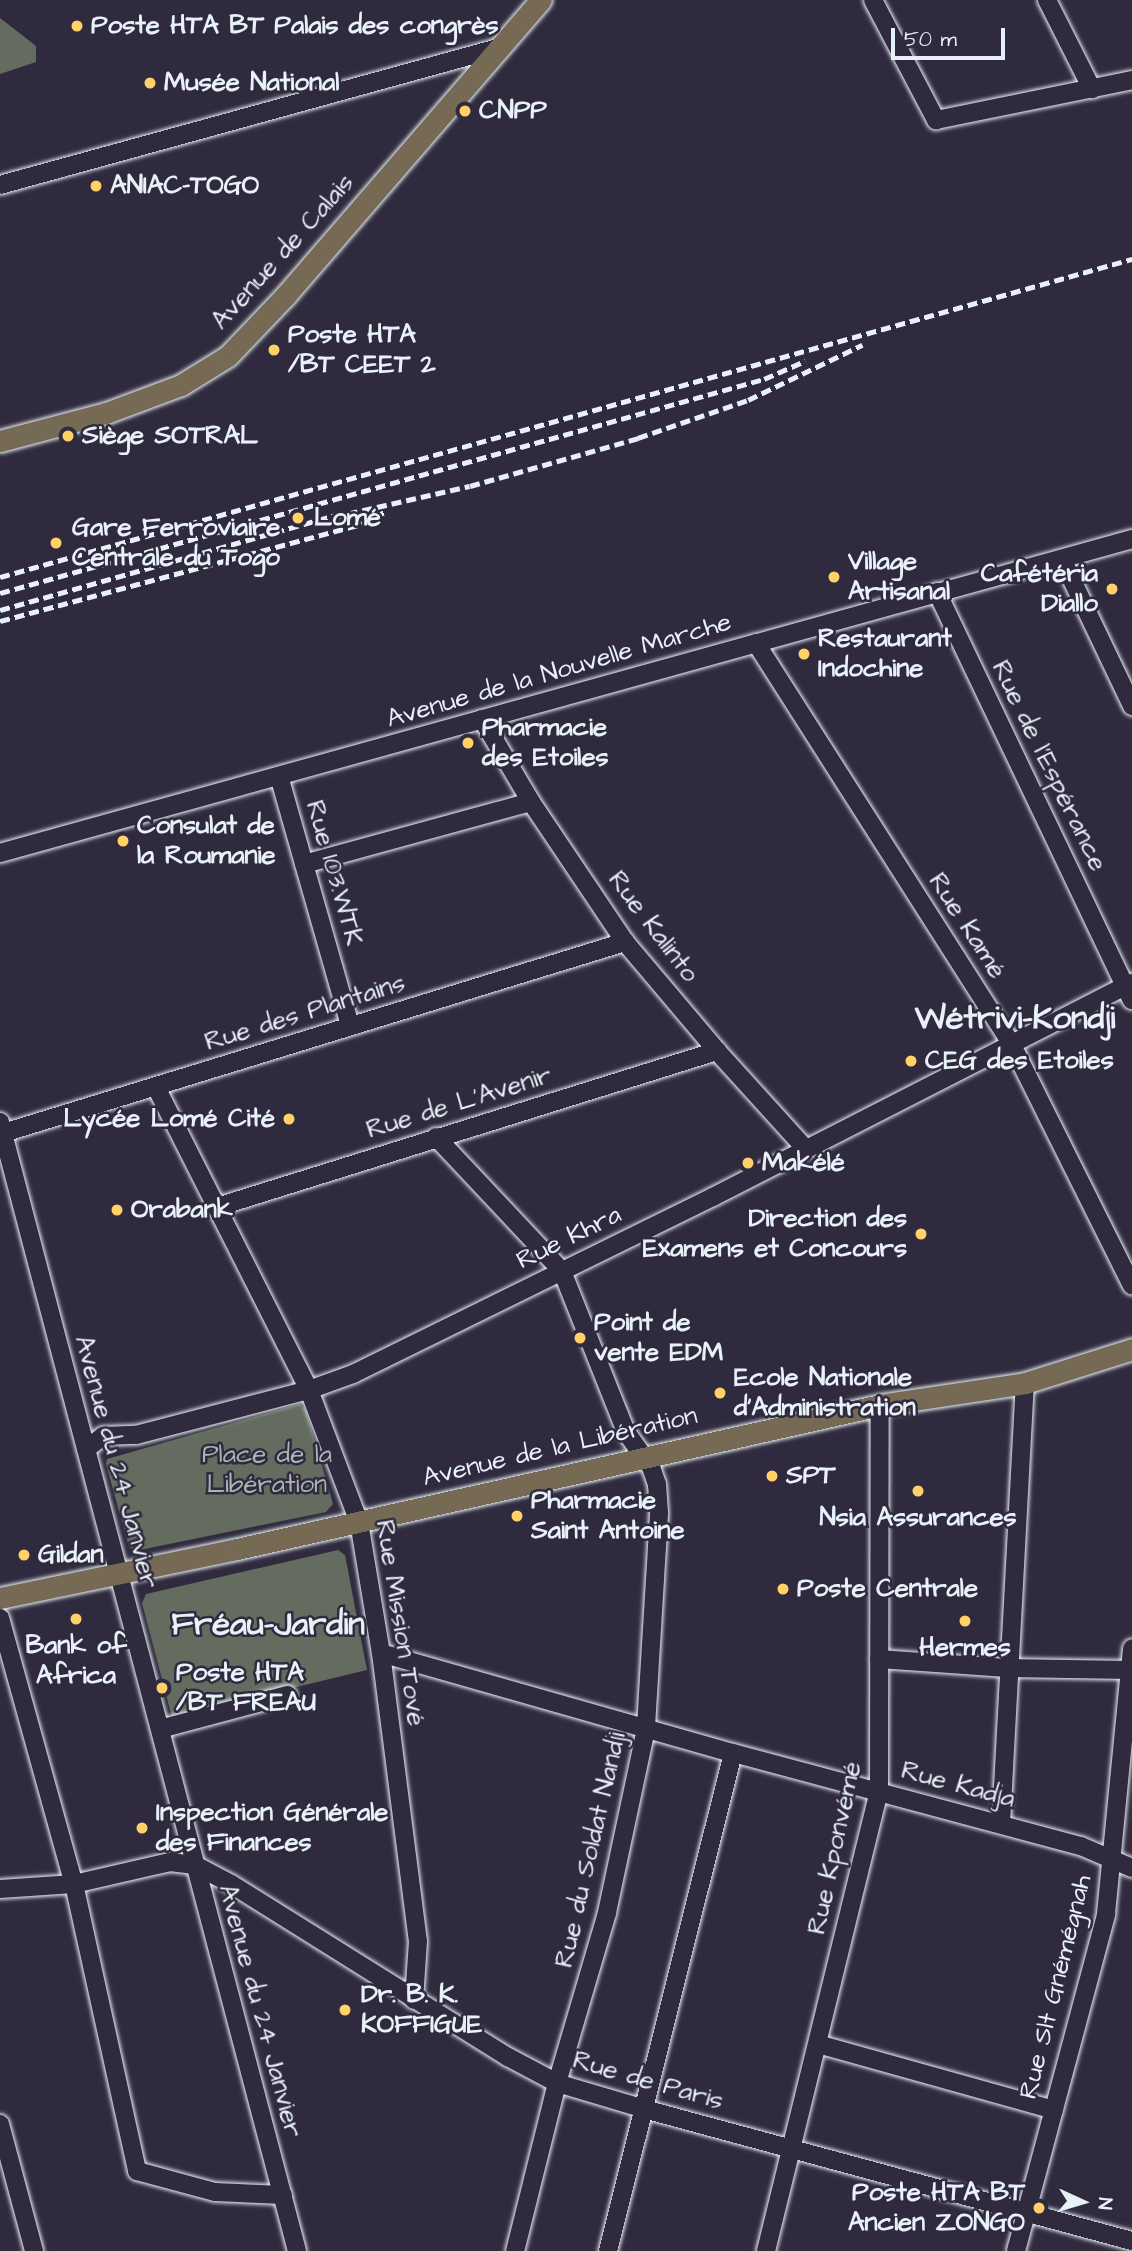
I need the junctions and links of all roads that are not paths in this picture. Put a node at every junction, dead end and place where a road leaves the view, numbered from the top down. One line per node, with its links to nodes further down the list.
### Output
1 (541, 0): 4 (main road, Avenue de Calais)
2 (873, 0): 6 (street)
3 (1047, 0): 6 (street)
4 (498, 48): 7 (street); 8 (main road, Avenue de Calais)
5 (1132, 80): 6 (street)
6 (1092, 89)
7 (0, 185)
8 (0, 441)
9 (1132, 539): 10 (street, Avenue de la Nouvelle Marche)
10 (1062, 559): 11 (street, Avenue de la Nouvelle Marche); 13 (street)
11 (937, 592): 12 (street, Avenue de la Nouvelle Marche); 20 (street, Rue de l'Espérance)
12 (757, 643): 14 (street, Avenue de la Nouvelle Marche); 22 (street, Rue Kamé)
13 (1132, 706)
14 (482, 719): 15 (street, Avenue de la Nouvelle Marche); 16 (street, Rue Kalinto)
15 (279, 776): 17 (street, Avenue de la Nouvelle Marche); 18 (street, Rue 103.WTK)
16 (531, 802): 18 (street); 19 (street, Rue Kalinto)
17 (0, 853)
18 (303, 864): 21 (street, Rue 103.WTK)
19 (625, 942): 21 (street, Rue des Plantains); 23 (street, Rue Kalinto)
20 (1130, 990): 22 (street, Rue Khra)
21 (351, 1026): 24 (street, Rue des Plantains)
22 (1011, 1042): 27 (street, Rue Khra); 30 (street, Rue Kamé)
23 (717, 1051): 26 (street, Rue de L'Avenir); 27 (street, Rue Kalinto)
24 (156, 1087): 25 (street, Rue des Plantains); 28 (street, Rue Mission Tové)
25 (1, 1130): 35 (street, Avenue du 24 Janvier)
26 (436, 1137): 28 (street, Rue de L'Avenir); 29 (street)
27 (806, 1149): 29 (street, Rue Khra)
28 (217, 1207): 33 (street, Rue Mission Tové)
29 (562, 1271): 33 (street, Rue Khra); 36 (street, Rue du Soldat Nandji)
30 (1132, 1286)
31 (1132, 1349): 32 (main road, Avenue de la Libération)
32 (1025, 1383): 34 (main road, Avenue de la Libération); 44 (street)
33 (309, 1390): 35 (street, Rue Khra); 37 (street, Rue Mission Tové)
34 (880, 1405): 36 (main road, Avenue de la Libération); 43 (street, Rue Kponvémé)
35 (86, 1450): 38 (street, Avenue du 24 Janvier)
36 (643, 1456): 37 (main road, Avenue de la Libération); 48 (street, Rue du Soldat Nandji)
37 (359, 1522): 38 (main road, Avenue de la Libération); 42 (street, Rue Mission Tové)
38 (118, 1572): 39 (main road, Avenue de la Libération); 47 (street, Avenue du 24 Janvier)
39 (0, 1598)
40 (0, 1618): 55 (street)
41 (1132, 1648): 45 (street, Rue Slt Gnémégnah)
42 (381, 1653): 48 (street, Rue Kadja); 57 (street, Rue Mission Tové)
43 (879, 1659): 44 (street); 50 (street, Rue Kponvémé)
44 (1007, 1668): 45 (street); 51 (street)
45 (1130, 1670): 52 (street, Rue Slt Gnémégnah)
46 (288, 1695): 47 (street)
47 (160, 1729): 53 (street, Avenue du 24 Janvier)
48 (646, 1729): 49 (street, Rue Kadja); 59 (street, Rue du Soldat Nandji)
49 (733, 1753): 50 (street, Rue Kadja); 60 (street)
50 (879, 1791): 51 (street, Rue Kadja); 58 (street, Rue Kponvémé)
51 (1001, 1824): 52 (street, Rue Kadja)
52 (1113, 1859): 54 (street, Rue Kadja); 61 (street, Rue Slt Gnémégnah)
53 (195, 1865): 55 (street); 57 (street, Rue de Paris); 64 (street, Avenue du 24 Janvier)
54 (1132, 1868)
55 (74, 1884): 56 (street); 64 (street)
56 (0, 1889)
57 (414, 2000): 59 (street, Rue de Paris)
58 (818, 2044): 61 (street); 63 (street, Rue Kponvémé)
59 (557, 2083): 60 (street, Rue de Paris); 69 (street, Rue du Soldat Nandji)
60 (643, 2109): 63 (street, Rue de Paris); 70 (street)
61 (1054, 2110): 65 (street, Rue Slt Gnémégnah)
62 (0, 2124): 67 (street)
63 (792, 2150): 65 (street, Rue de Paris); 71 (street, Rue Kponvémé)
64 (283, 2195): 68 (street, Avenue du 24 Janvier)
65 (1026, 2211): 66 (street, Rue de Paris); 72 (street, Rue Slt Gnémégnah)
66 (1132, 2241)
67 (34, 2251)
68 (297, 2251)
69 (515, 2251)
70 (608, 2251)
71 (766, 2251)
72 (1016, 2251)

